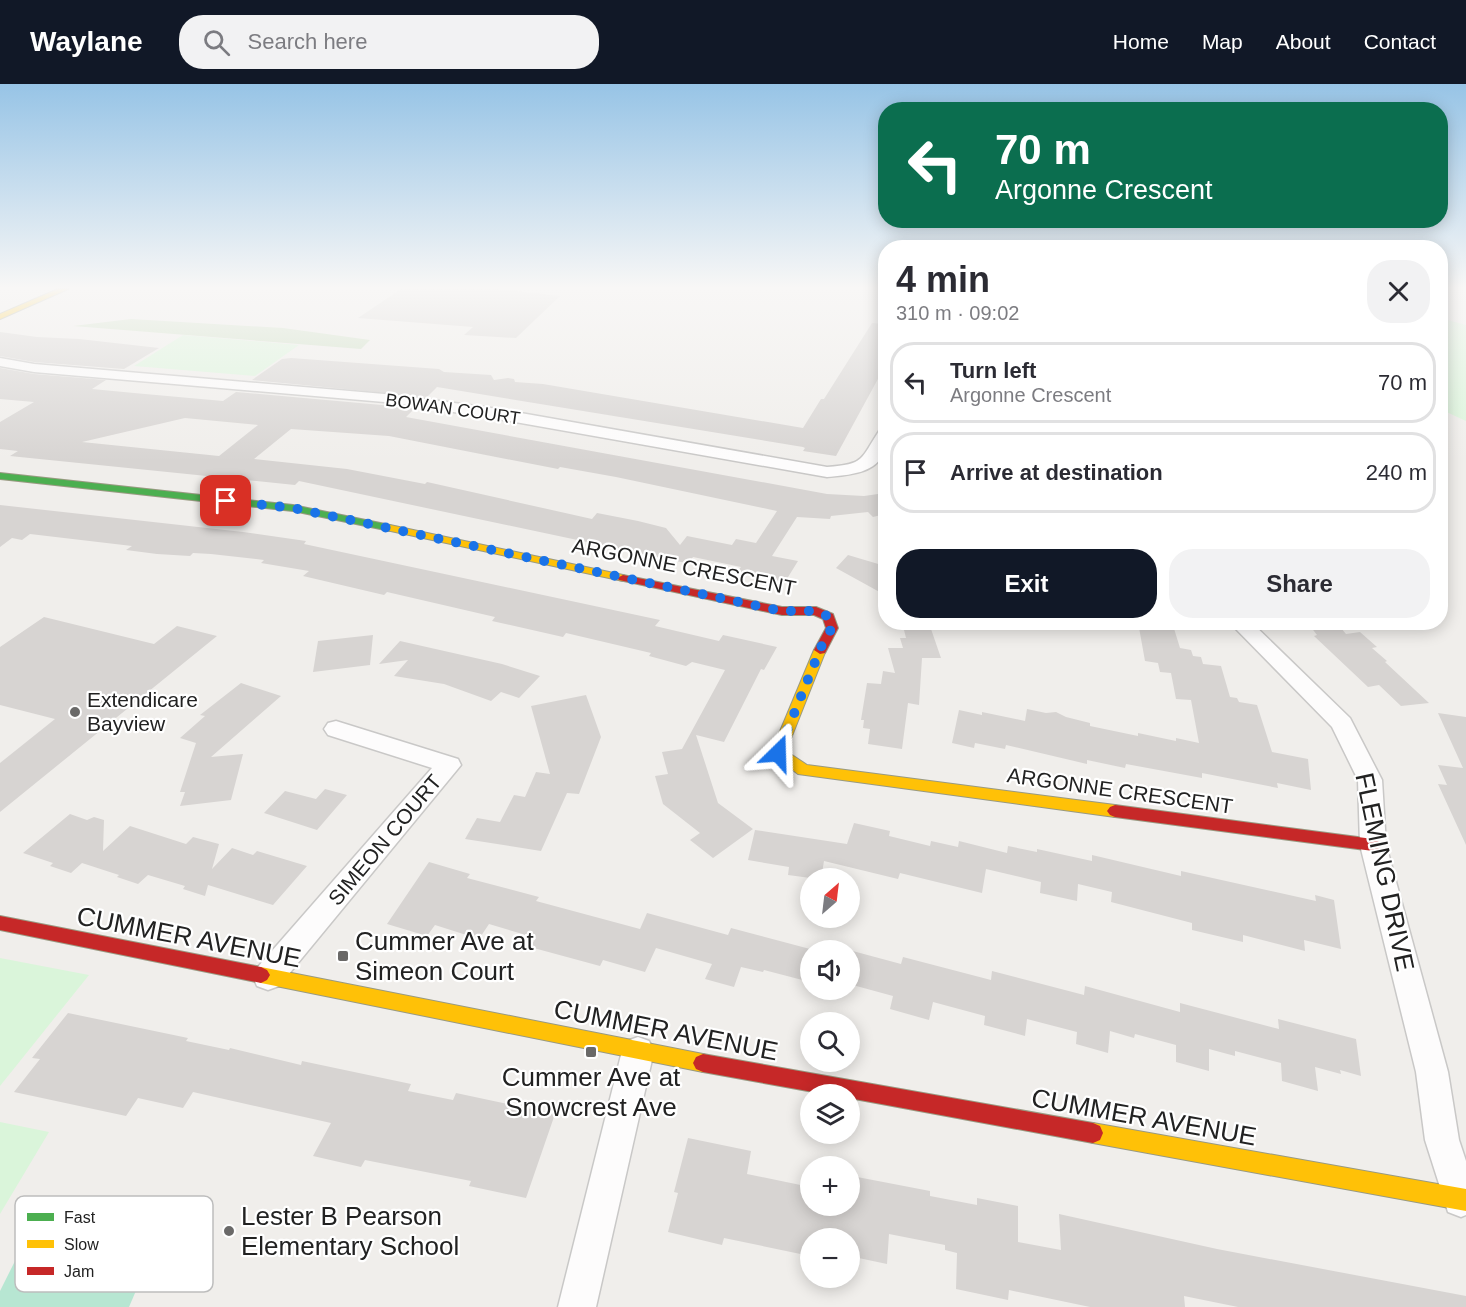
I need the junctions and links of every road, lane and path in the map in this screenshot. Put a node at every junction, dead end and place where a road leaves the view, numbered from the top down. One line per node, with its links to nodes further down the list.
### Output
1 (0, 362): 2 (street, BOWAN COURT)
2 (878, 448)
3 (0, 476): 6 (street, ARGONNE CRESCENT)
4 (1247, 630): 6 (street, FLEMING DRIVE)
5 (336, 729): 8 (street, SIMEON COURT)
6 (1373, 845): 10 (street, FLEMING DRIVE)
7 (0, 923): 8 (street, CUMMER AVENUE)
8 (268, 977): 9 (street, CUMMER AVENUE)
9 (638, 1050): 10 (street, CUMMER AVENUE); 11 (street)
10 (1463, 1199)
11 (577, 1307)

